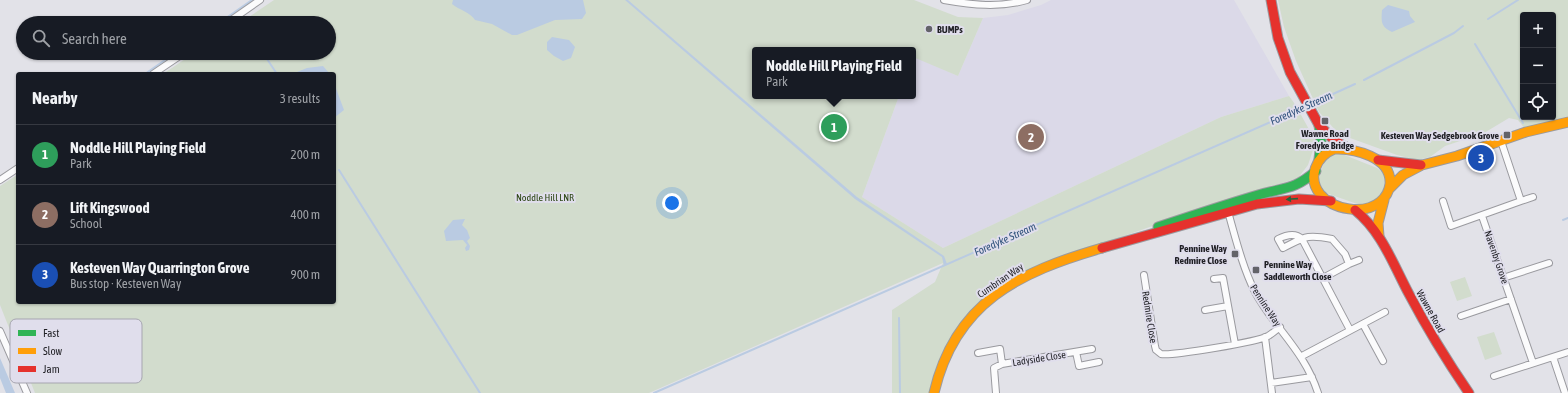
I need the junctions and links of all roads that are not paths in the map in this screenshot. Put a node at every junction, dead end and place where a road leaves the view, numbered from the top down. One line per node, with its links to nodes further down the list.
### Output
1 (260, 0): 5 (street)
2 (944, 0): 3 (street)
3 (1028, 0)
4 (1271, 0): 9 (street)
5 (237, 16)
6 (174, 60): 7 (street)
7 (156, 72)
8 (1568, 122): 10 (street)
9 (1319, 125): 11 (street); 12 (street)
10 (1501, 141): 14 (street); 23 (street)
11 (1350, 149): 12 (street); 13 (street)
12 (1319, 159): 16 (street)
13 (1378, 160): 14 (street); 18 (street)
14 (1422, 165): 18 (street)
15 (16, 169): 17 (street)
16 (1316, 171): 21 (street); 24 (street, Cumbrian Way)
17 (0, 180)
18 (1389, 189): 20 (street)
19 (1533, 197): 23 (street)
20 (1384, 200): 25 (street); 27 (street)
21 (1330, 201): 24 (street, Cumbrian Way, one-way to 24); 25 (street)
22 (1444, 201): 26 (street)
23 (1521, 201): 26 (street)
24 (1227, 208): 41 (street, Pennine Way); 62 (street, Cumbrian Way)
25 (1355, 210): 27 (street, Wawne Road)
26 (1482, 216): 33 (street, Navenby Grove)
27 (1379, 236): 66 (street, Wawne Road)
28 (1359, 260): 30 (street)
29 (1549, 262): 33 (street)
30 (1349, 264): 32 (street); 32 (street)
31 (1144, 274): 45 (street, Redmire Close)
32 (1323, 278): 43 (street)
33 (1503, 278): 35 (street, Navenby Grove)
34 (1214, 279): 36 (street)
35 (1510, 299): 39 (street); 55 (street, Navenby Grove)
36 (1228, 306): 37 (street); 45 (street)
37 (1205, 310)
38 (1385, 312): 40 (street)
39 (1461, 316)
40 (1363, 324): 43 (street); 54 (street)
41 (1280, 327): 44 (street, Redmire Close); 51 (street, Pennine Way)
42 (0, 330): 50 (street)
43 (1350, 330): 51 (street)
44 (1265, 337): 45 (street, Redmire Close); 60 (street)
45 (1235, 344)
46 (1092, 349): 48 (street, Ladyside Close)
47 (978, 352): 56 (street, Ladyside Close)
48 (1076, 352): 53 (street, Ladyside Close); 56 (street, Ladyside Close)
49 (1568, 352): 52 (street)
50 (10, 353)
51 (1302, 356): 58 (street, Pennine Way)
52 (1553, 357): 55 (street); 67 (street)
53 (1099, 362)
54 (1382, 362)
55 (1533, 363): 57 (street)
56 (1002, 364): 63 (street, Ladyside Close)
57 (1494, 376)
58 (1312, 377): 60 (street); 65 (street, Pennine Way)
59 (23, 383): 61 (street)
60 (1271, 383): 64 (street)
61 (27, 393)
62 (934, 393)
63 (996, 393)
64 (1272, 393)
65 (1318, 393)
66 (1469, 393)
67 (1565, 393)

